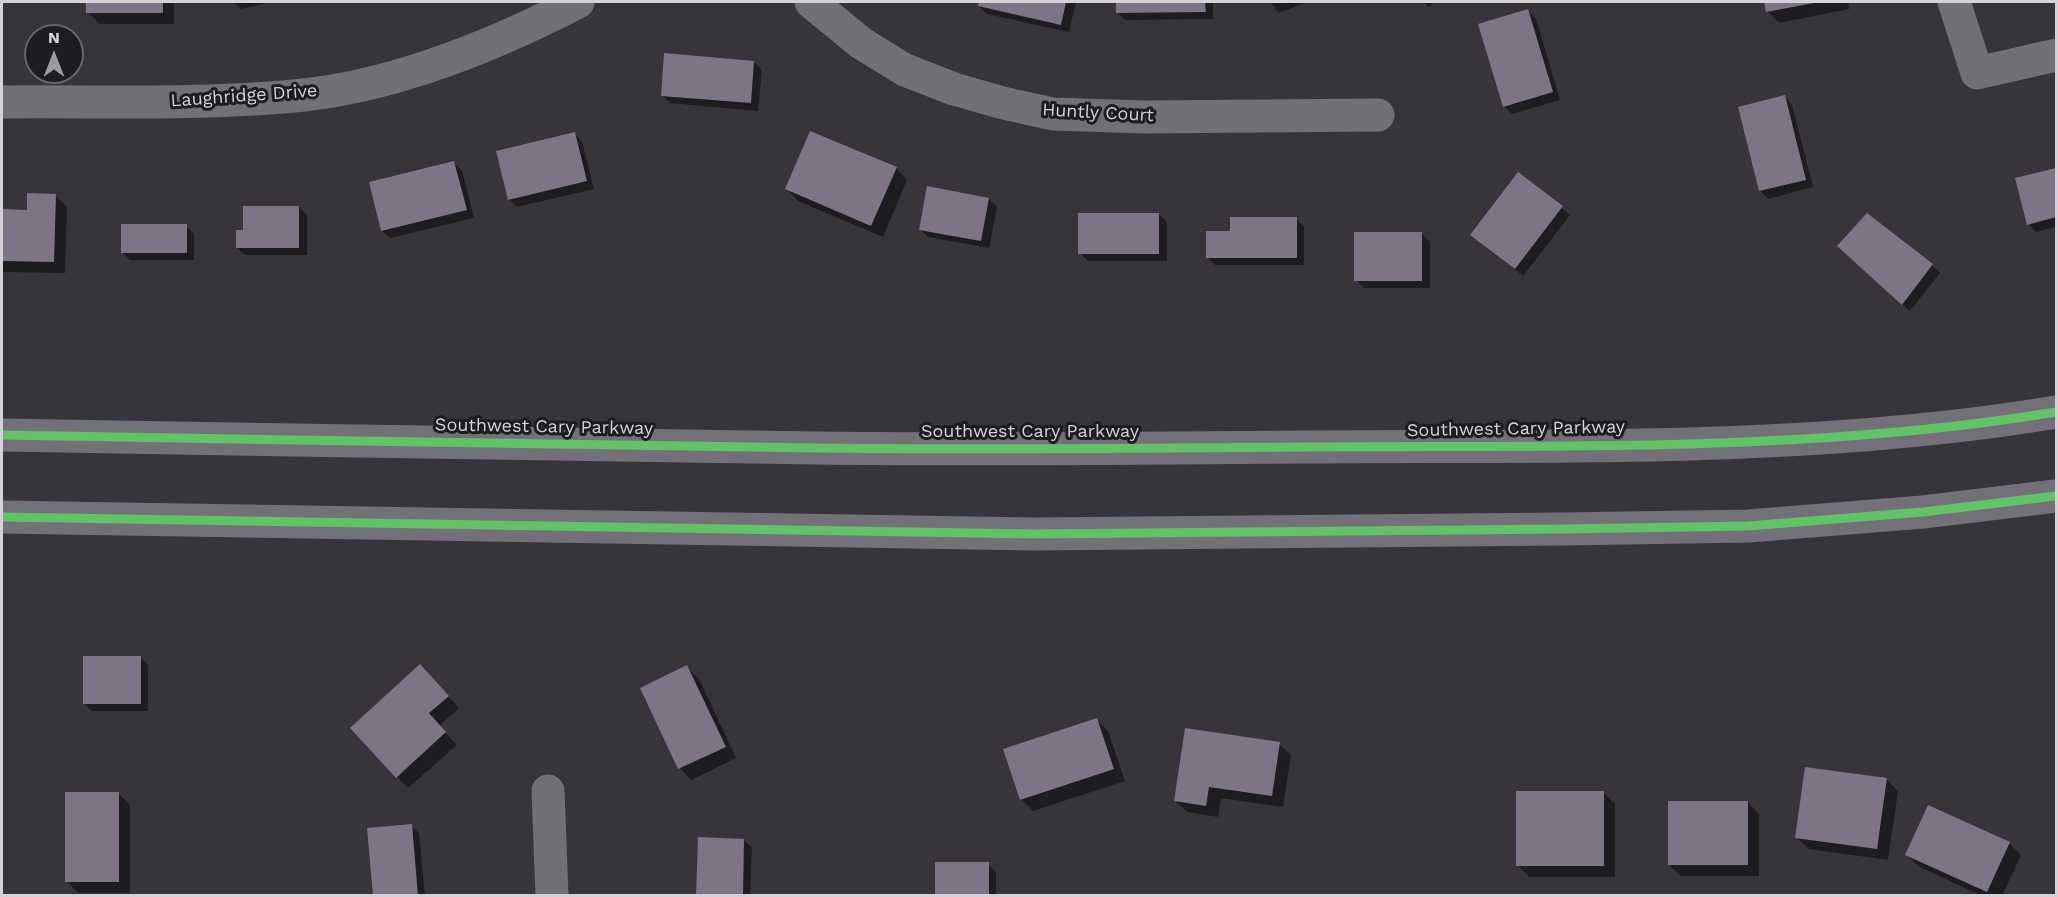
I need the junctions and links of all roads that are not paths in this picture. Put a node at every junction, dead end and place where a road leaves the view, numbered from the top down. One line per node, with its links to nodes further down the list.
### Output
1 (578, 2): 5 (street, Laughridge Drive)
2 (811, 2): 6 (street, Huntly Court)
3 (1954, 2): 4 (street)
4 (2056, 55)
5 (2, 102)
6 (1378, 115)
7 (2056, 412): 8 (main road, Southwest Cary Parkway)
8 (2, 435)
9 (2056, 496): 10 (main road)
10 (2, 517)
11 (548, 791): 12 (street)
12 (552, 896)

